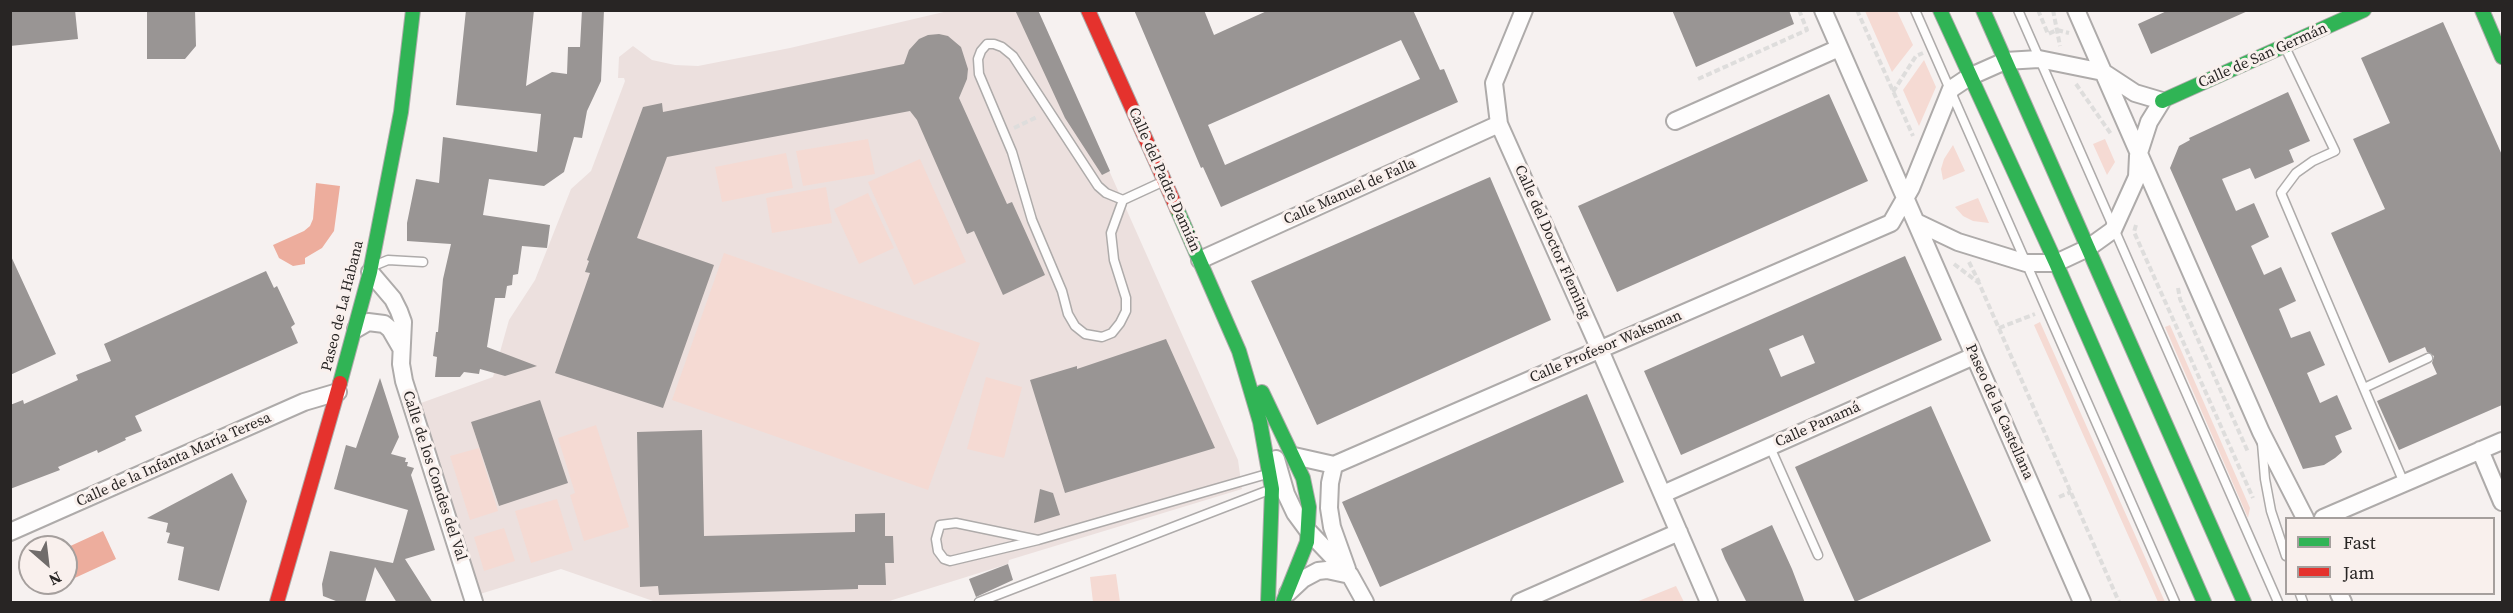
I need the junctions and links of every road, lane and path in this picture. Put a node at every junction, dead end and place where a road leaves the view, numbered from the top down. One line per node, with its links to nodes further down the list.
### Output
1 (413, 10): 48 (main road, Paseo de La Habana)
2 (1088, 10): 36 (main road, Calle del Padre Damián)
3 (1524, 10): 32 (street, Calle del Doctor Fleming)
4 (1799, 10): 26 (path)
5 (1823, 10): 19 (street, Paseo de la Castellana)
6 (1857, 10): 28 (path)
7 (1915, 10): 27 (lane)
8 (1940, 10): 25 (main road)
9 (1983, 10): 23 (main road)
10 (2018, 10): 22 (lane)
11 (2038, 10): 16 (path)
12 (2053, 10): 17 (path)
13 (2076, 10): 24 (street)
14 (2364, 10): 18 (main road, Calle de San Germán)
15 (2482, 10): 21 (main road)
16 (2048, 34)
17 (2060, 45)
18 (2284, 46): 29 (main road, Calle de San Germán); 55 (lane)
19 (1839, 48): 31 (street); 38 (street, Paseo de la Castellana)
20 (1916, 56): 28 (path)
21 (2502, 57)
22 (2039, 59): 23 (street); 24 (street); 40 (lane)
23 (2005, 61): 25 (street); 42 (main road)
24 (2103, 72): 29 (street); 35 (street)
25 (1969, 77): 27 (street); 47 (main road)
26 (1698, 79)
27 (1951, 89): 38 (street); 46 (lane)
28 (1893, 92): 34 (path)
29 (2162, 101): 35 (street)
30 (1049, 112): 33 (path); 33 (lane); 37 (lane)
31 (1675, 122)
32 (1499, 124): 43 (street, Calle Manuel de Falla); 51 (street, Calle del Doctor Fleming)
33 (1004, 133): 37 (lane)
34 (1918, 146)
35 (2138, 156): 40 (street); 58 (street)
36 (1164, 181): 37 (lane); 43 (main road, Calle del Padre Damián)
37 (1123, 200)
38 (1905, 201): 39 (street, Paseo de la Castellana); 51 (street, Calle Profesor Waksman)
39 (1916, 222): 45 (street, Paseo de la Castellana); 46 (street)
40 (2113, 230): 42 (street); 94 (lane)
41 (2134, 232): 66 (path)
42 (2088, 248): 47 (street); 93 (main road)
43 (1200, 260): 52 (main road, Calle del Padre Damián)
44 (423, 262): 48 (lane)
45 (1934, 263): 53 (street, Paseo de la Castellana); 68 (path)
46 (2026, 263): 47 (street); 91 (lane)
47 (2056, 263): 92 (main road)
48 (370, 270): 49 (main road, Paseo de La Habana); 50 (street, Calle de los Condes del Val)
49 (356, 330): 50 (street); 56 (main road, Paseo de La Habana)
50 (401, 348): 83 (street, Calle de los Condes del Val)
51 (1600, 350): 63 (street, Calle Profesor Waksman); 69 (street, Calle del Doctor Fleming)
52 (1239, 351): 57 (main road, Calle del Padre Damián); 62 (main road, Calle del Padre Damián)
53 (1974, 356): 60 (street, Calle Panamá); 89 (street, Paseo de la Castellana)
54 (2428, 358): 55 (lane)
55 (2364, 388): 65 (lane)
56 (338, 392): 74 (street, Calle de la Infanta María Teresa); 82 (main road, Paseo de La Habana)
57 (1260, 422): 64 (main road, Calle del Padre Damián); 75 (street, Calle del Padre Damián)
58 (2261, 432): 72 (street); 78 (lane)
59 (2502, 441): 61 (street)
60 (1770, 447): 69 (street, Calle Panamá); 79 (lane)
61 (2480, 450): 65 (street); 71 (street)
62 (1294, 456): 63 (street); 75 (main road, Calle del Padre Damián)
63 (1334, 465): 80 (street)
64 (1270, 473): 67 (main road, Calle del Padre Damián); 77 (lane)
65 (2404, 483): 73 (street)
66 (2249, 484)
67 (1272, 489): 84 (lane); 85 (main road, Calle del Padre Damián)
68 (2071, 492): 70 (path); 90 (path)
69 (1663, 494): 76 (street, Calle del Doctor Fleming)
70 (2059, 497)
71 (2502, 502)
72 (2304, 517)
73 (2328, 517)
74 (10, 532)
75 (1308, 532): 80 (street, Calle del Padre Damián); 81 (main road, Calle del Padre Damián)
76 (1679, 532): 87 (street); 88 (street, Calle del Doctor Fleming)
77 (1038, 540): 77 (lane)
78 (2285, 553)
79 (1818, 555)
80 (1350, 575): 81 (street, Calle del Padre Damián); 86 (street)
81 (1286, 598)
82 (277, 603)
83 (474, 603)
84 (979, 603)
85 (1268, 603)
86 (1365, 603)
87 (1520, 603)
88 (1709, 603)
89 (2082, 603)
90 (2119, 603)
91 (2175, 603)
92 (2204, 603)
93 (2244, 603)
94 (2278, 603)

